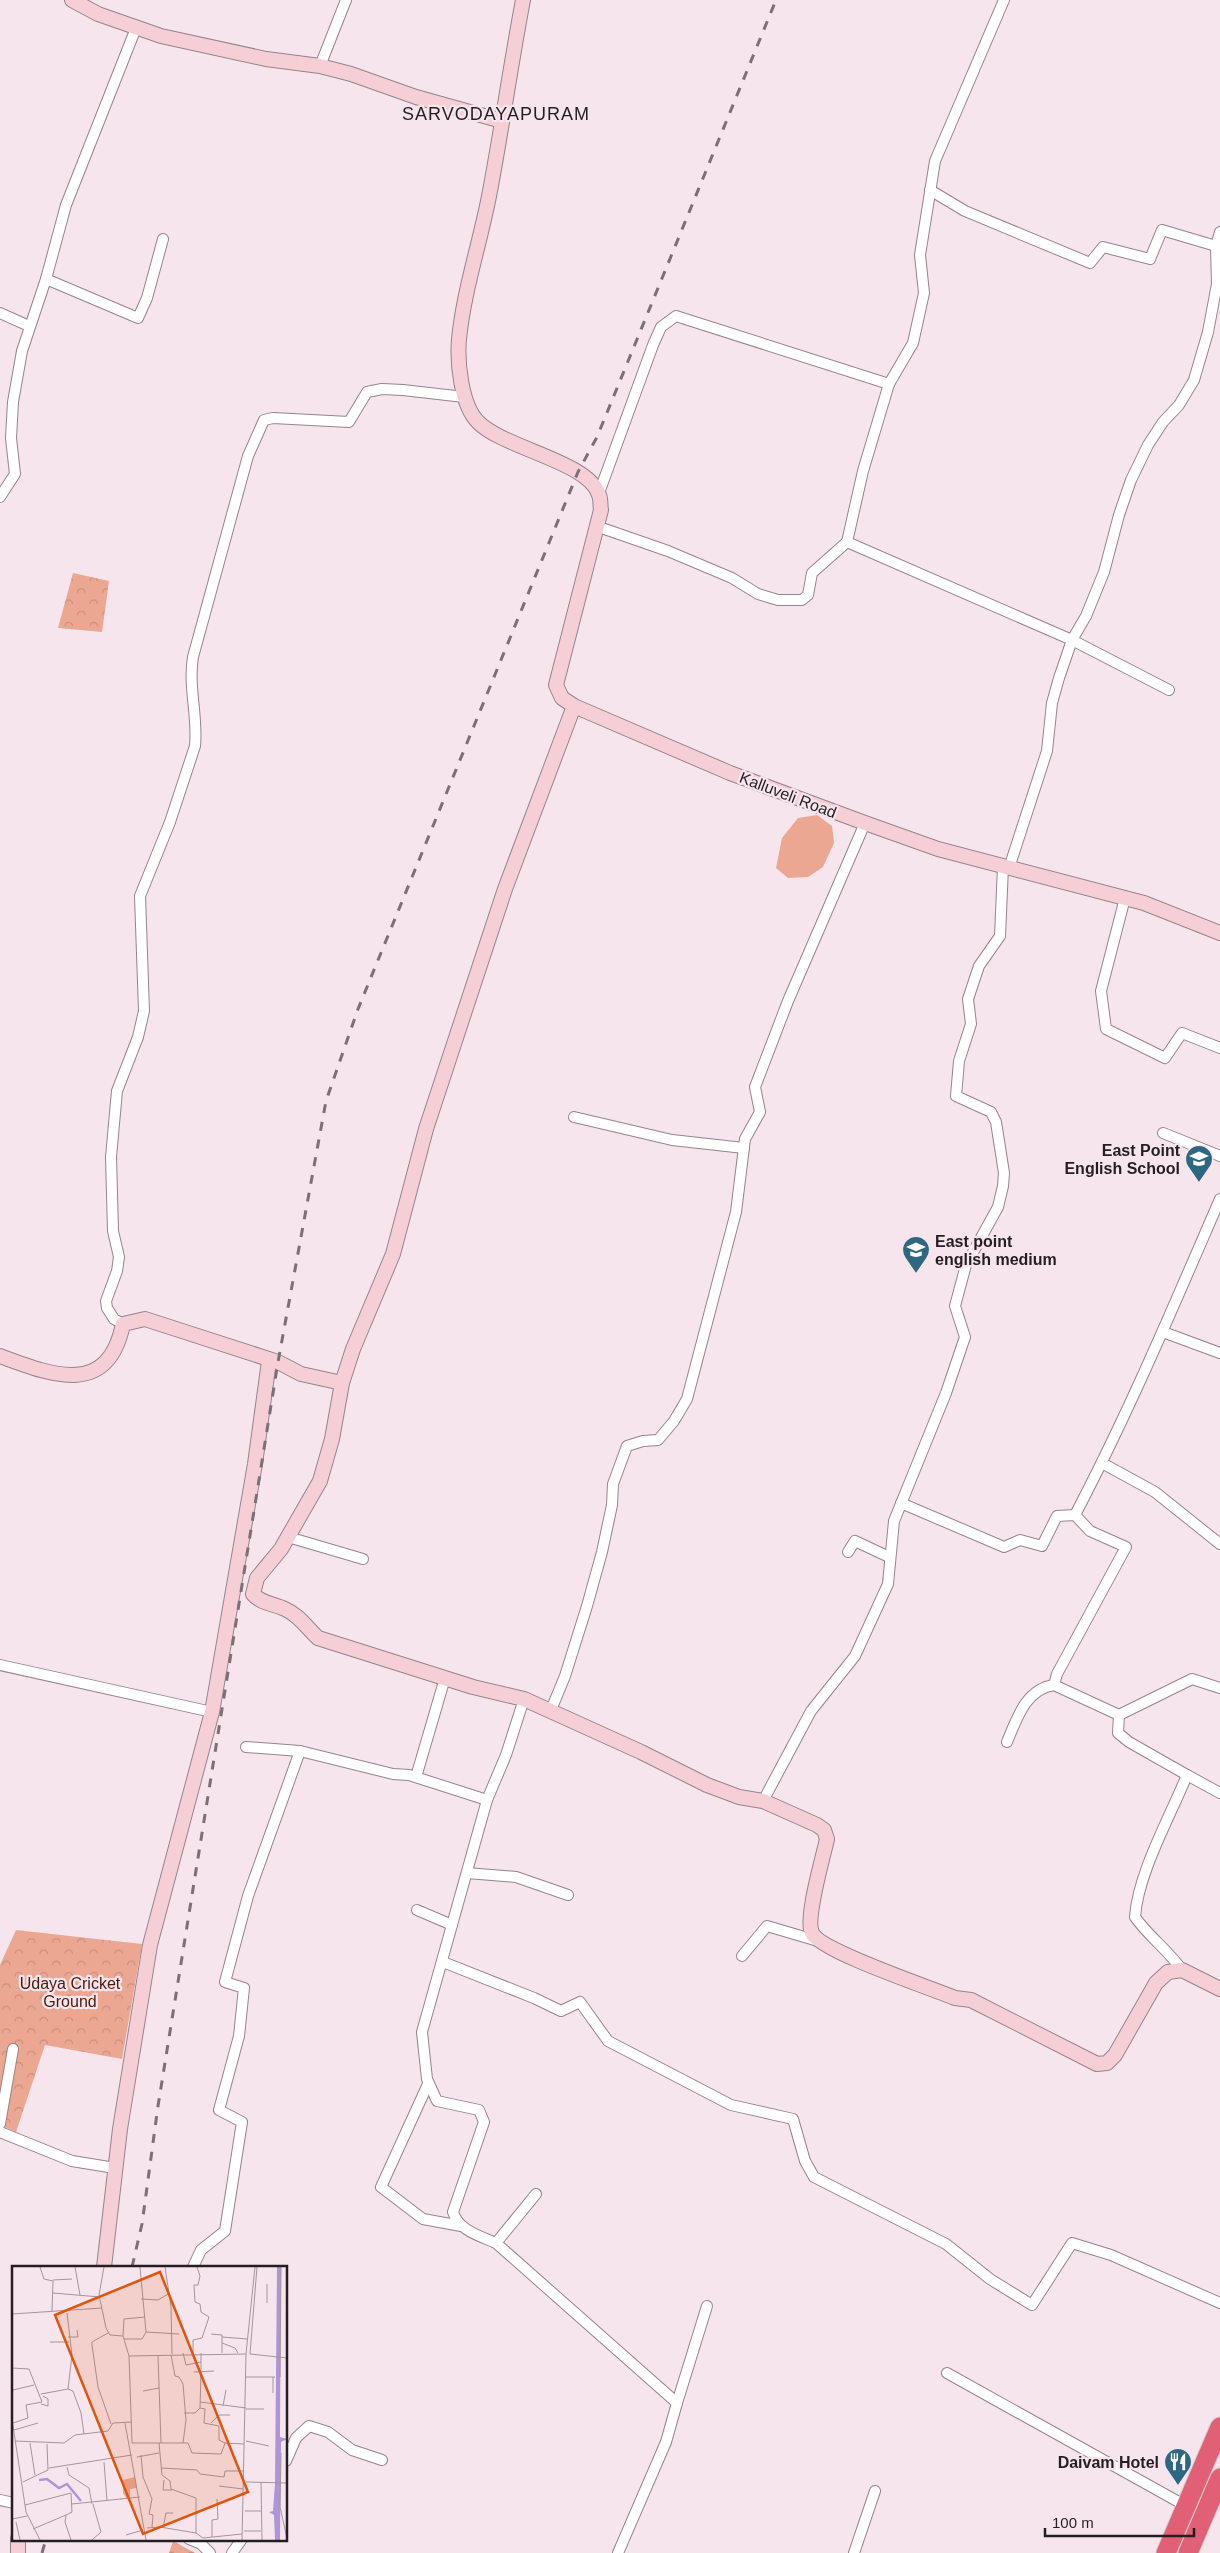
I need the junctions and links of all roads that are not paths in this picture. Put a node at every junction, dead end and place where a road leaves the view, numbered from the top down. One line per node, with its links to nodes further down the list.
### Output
1 (72, 0): 5 (street)
2 (346, 0): 6 (street)
3 (522, 0): 7 (street)
4 (1004, 0): 8 (street)
5 (136, 28): 6 (street); 12 (street)
6 (320, 66): 7 (street)
7 (502, 121): 16 (street)
8 (930, 190): 11 (street); 15 (street)
9 (1220, 232): 11 (street)
10 (162, 239): 12 (street)
11 (1216, 246): 21 (street)
12 (46, 279): 14 (street)
13 (0, 312): 14 (street)
14 (29, 326): 18 (street)
15 (889, 384): 17 (street); 20 (street)
16 (464, 396): 17 (street); 34 (street)
17 (599, 494): 19 (street)
18 (0, 497)
19 (596, 526): 20 (street); 23 (street)
20 (847, 542): 21 (street)
21 (1072, 640): 22 (street); 25 (street)
22 (1169, 690)
23 (574, 706): 24 (street, Kalluveli Road); 39 (street)
24 (865, 823): 25 (street, Kalluveli Road); 31 (street)
25 (1006, 867): 26 (street, Kalluveli Road); 41 (street)
26 (1125, 898): 27 (street, Kalluveli Road); 28 (street)
27 (1220, 933)
28 (1220, 1048)
29 (574, 1117): 31 (street)
30 (1163, 1133): 32 (street)
31 (744, 1148): 53 (street)
32 (1220, 1156)
33 (1220, 1199): 35 (street)
34 (124, 1324): 37 (street); 38 (street)
35 (1163, 1332): 36 (street); 40 (street)
36 (1220, 1354)
37 (0, 1356)
38 (269, 1361): 39 (street); 54 (street)
39 (342, 1383): 43 (street)
40 (1102, 1463): 42 (street); 44 (street)
41 (901, 1503): 42 (street); 46 (street)
42 (1075, 1515): 50 (street)
43 (288, 1537): 47 (street); 49 (street)
44 (1220, 1544)
45 (848, 1552): 46 (street)
46 (890, 1557): 63 (street)
47 (363, 1560)
48 (0, 1665): 54 (street)
49 (445, 1678): 52 (street); 60 (street)
50 (1054, 1684): 55 (street); 56 (street)
51 (1220, 1688): 55 (street)
52 (524, 1699): 53 (street); 62 (street)
53 (550, 1710): 63 (street)
54 (212, 1712): 77 (street)
55 (1120, 1715): 59 (street)
56 (1007, 1742)
57 (246, 1747): 58 (street)
58 (300, 1751): 60 (street); 82 (street)
59 (1187, 1775): 61 (street); 71 (street)
60 (416, 1777): 62 (street)
61 (1220, 1793)
62 (487, 1800): 64 (street)
63 (763, 1801): 68 (street)
64 (467, 1873): 65 (street); 67 (street)
65 (568, 1895)
66 (417, 1910): 67 (street)
67 (452, 1925): 70 (street)
68 (818, 1941): 69 (street); 71 (street)
69 (742, 1956)
70 (443, 1962): 74 (street); 83 (street)
71 (1176, 1968): 72 (street)
72 (1220, 1990)
73 (13, 2049): 75 (street)
74 (428, 2084): 79 (street); 79 (street)
75 (0, 2124)
76 (0, 2132): 77 (street)
77 (115, 2168): 81 (street)
78 (536, 2194): 80 (street)
79 (461, 2226): 80 (street)
80 (496, 2243): 86 (street)
81 (104, 2266)
82 (193, 2266)
83 (1220, 2303)
84 (707, 2306): 86 (street)
85 (947, 2373): 92 (street)
86 (677, 2402): 99 (street)
87 (1220, 2427): 92 (highway)
88 (288, 2456): 89 (street)
89 (382, 2460)
90 (1220, 2478): 102 (highway)
91 (876, 2491): 100 (street)
92 (1186, 2506): 101 (highway)
93 (18, 2540): 96 (street)
94 (192, 2540): 97 (street)
95 (241, 2540): 98 (street)
96 (18, 2553)
97 (210, 2553)
98 (232, 2553)
99 (618, 2553)
100 (854, 2553)
101 (1166, 2553)
102 (1188, 2553)

